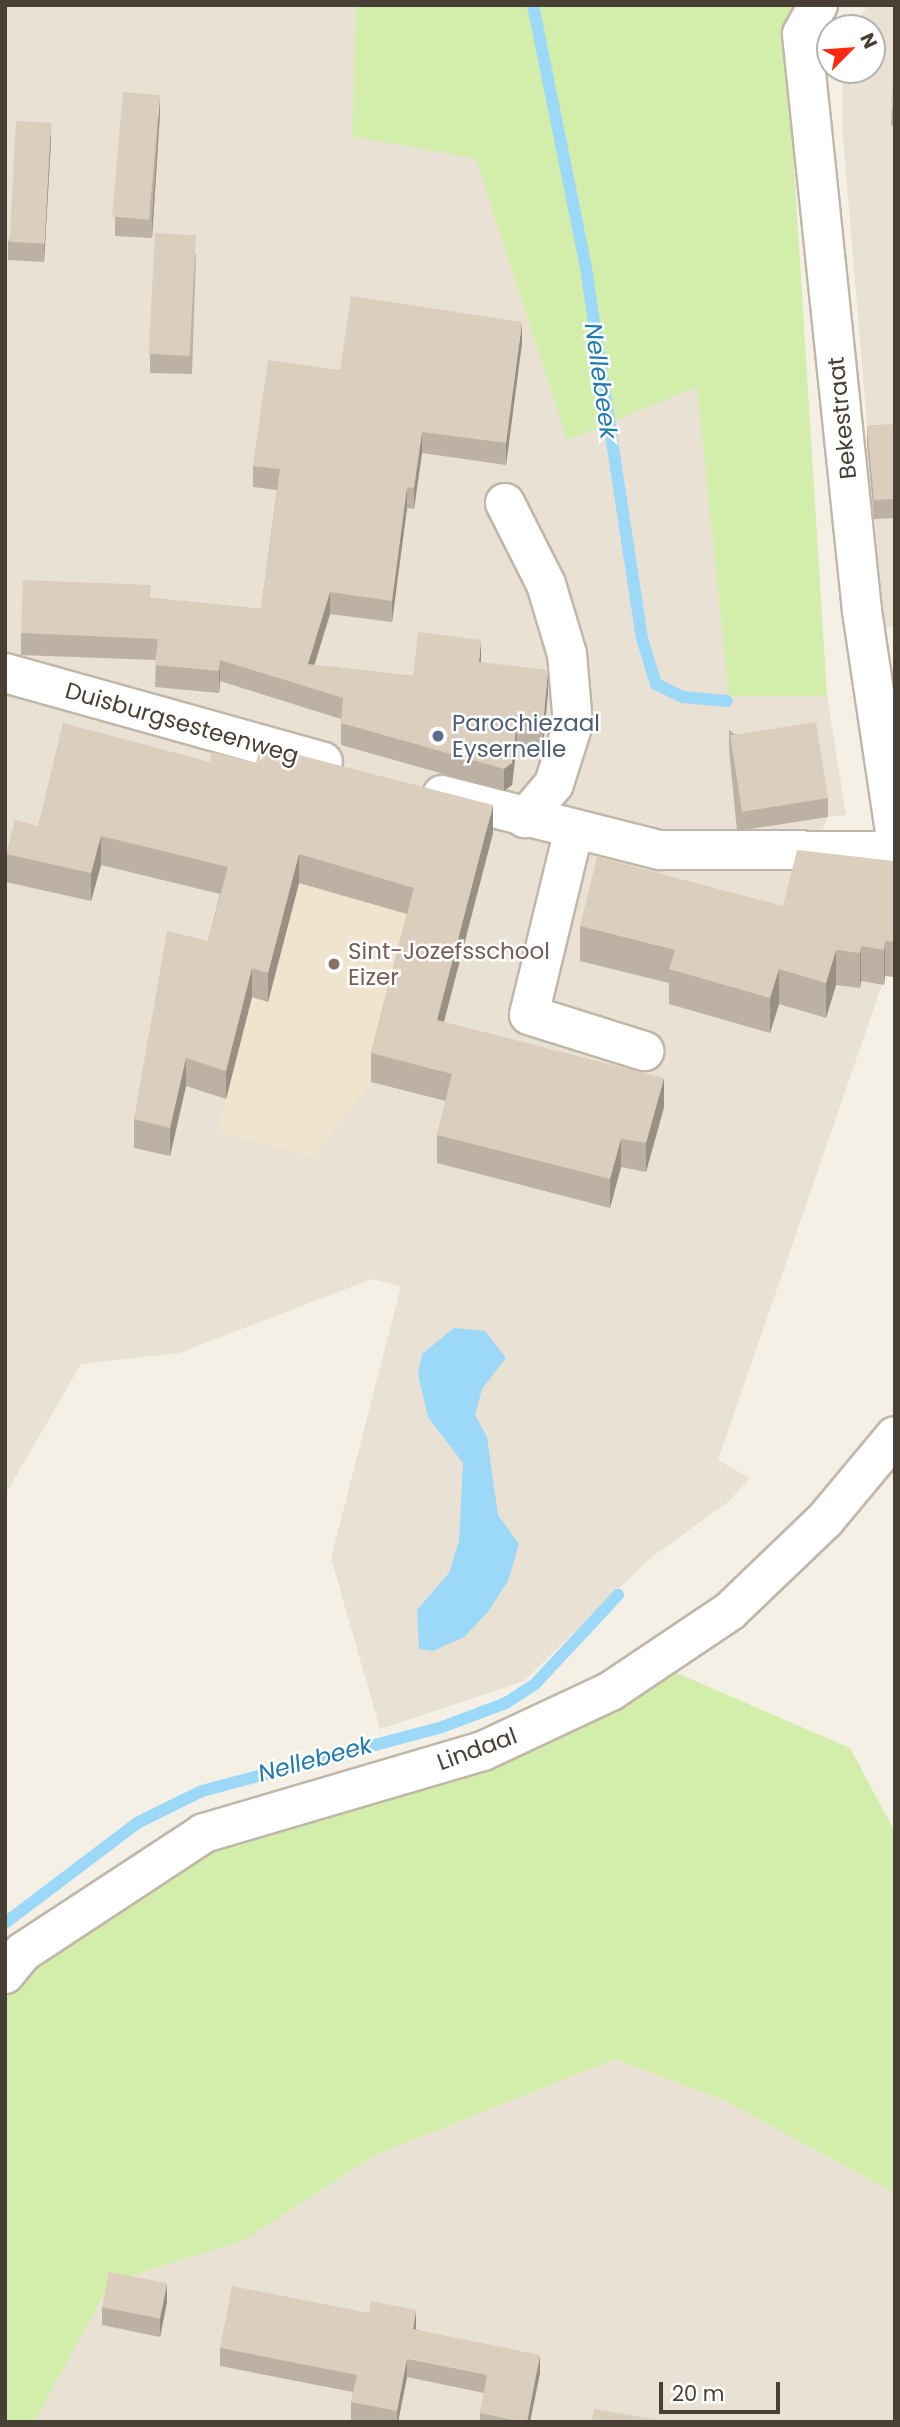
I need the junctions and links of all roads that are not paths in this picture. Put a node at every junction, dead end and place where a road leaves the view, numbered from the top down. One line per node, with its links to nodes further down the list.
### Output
1 (818, 5): 8 (street, Bekestraat)
2 (505, 503): 6 (street)
3 (5, 673): 4 (street, Duisburgsesteenweg)
4 (355, 771)
5 (407, 785): 6 (street)
6 (525, 818): 7 (street)
7 (573, 833): 9 (street); 10 (street)
8 (895, 833)
9 (895, 851)
10 (644, 1051)
11 (895, 1436): 12 (street, Lindaal)
12 (5, 1974)

